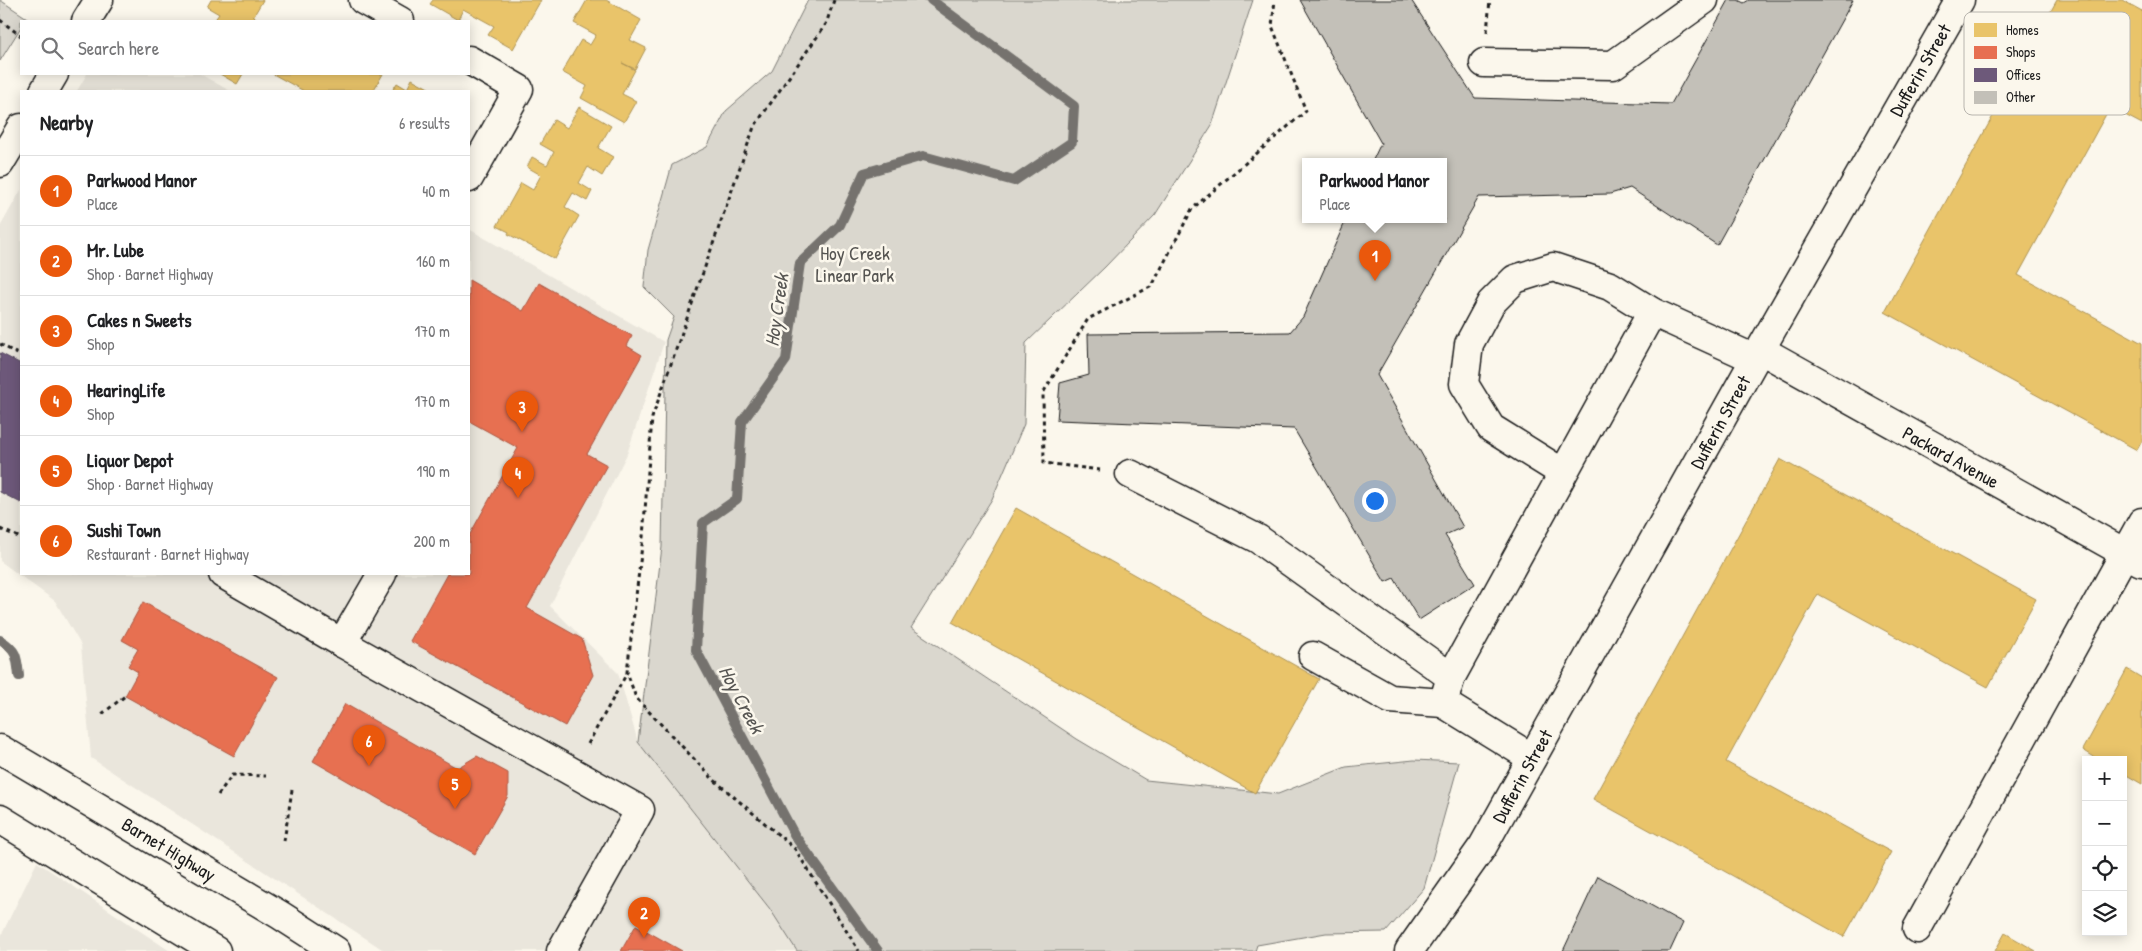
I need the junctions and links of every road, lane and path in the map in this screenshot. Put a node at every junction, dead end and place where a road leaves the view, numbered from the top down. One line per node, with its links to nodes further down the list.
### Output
1 (99, 0): 8 (street)
2 (363, 0): 9 (street)
3 (834, 0): 30 (path)
4 (1275, 0): 21 (path)
5 (1704, 0): 12 (street)
6 (1956, 1): 18 (street, Dufferin Street)
7 (0, 20): 10 (path)
8 (87, 20)
9 (398, 20)
10 (20, 35)
11 (470, 61): 15 (street)
12 (1484, 63)
13 (53, 75): 14 (street)
14 (45, 90)
15 (470, 176)
16 (1652, 312): 18 (street, Packard Avenue); 20 (street); 20 (street, Packard Avenue)
17 (0, 344): 19 (path)
18 (1758, 354): 25 (street, Packard Avenue); 36 (street, Dufferin Street)
19 (20, 355)
20 (1563, 473): 31 (street)
21 (1130, 474): 31 (street)
22 (2142, 522): 25 (street)
23 (0, 529): 24 (path)
24 (20, 538)
25 (2134, 558): 43 (street)
26 (225, 575): 28 (street)
27 (381, 575): 28 (street)
28 (342, 643): 37 (street)
29 (1313, 656): 33 (street)
30 (627, 672): 37 (path); 47 (path)
31 (1451, 677): 33 (street)
32 (124, 696): 34 (path)
33 (1443, 703): 36 (street)
34 (102, 714)
35 (0, 749): 45 (street, Barnet Highway)
36 (1532, 758): 48 (street, Dufferin Street)
37 (572, 773): 46 (street)
38 (266, 776): 40 (path)
39 (292, 790): 42 (path)
40 (218, 795)
41 (0, 819): 44 (street)
42 (284, 841)
43 (1917, 929)
44 (216, 951)
45 (336, 951)
46 (561, 951)
47 (859, 951)
48 (1409, 951)

